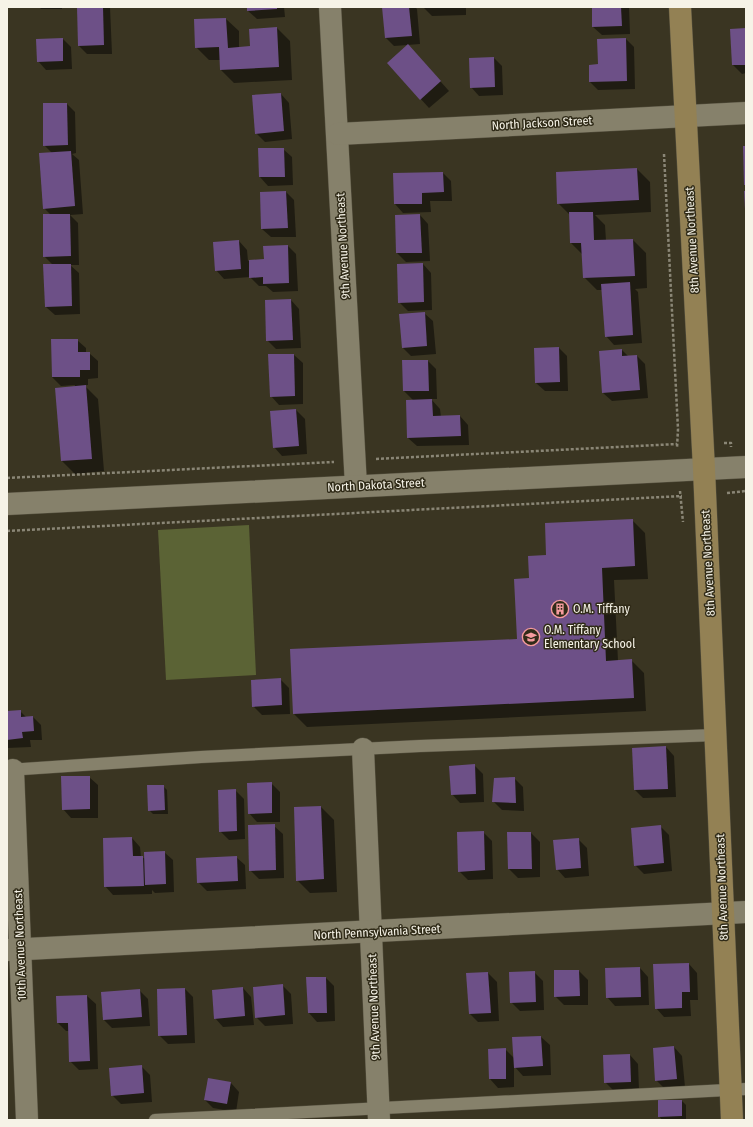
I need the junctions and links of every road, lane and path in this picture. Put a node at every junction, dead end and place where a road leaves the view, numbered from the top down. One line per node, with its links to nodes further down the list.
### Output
1 (330, 7): 5 (street, 9th Avenue Northeast)
2 (680, 7): 4 (main road, 8th Avenue Northeast)
3 (746, 113): 4 (street, North Jackson Street)
4 (686, 116): 5 (street, North Jackson Street); 7 (main road, 8th Avenue Northeast)
5 (338, 134): 8 (street, 9th Avenue Northeast)
6 (746, 467): 7 (street, North Dakota Street)
7 (704, 469): 8 (street, North Dakota Street); 12 (main road, 8th Avenue Northeast)
8 (356, 486): 10 (street, North Dakota Street)
9 (680, 496): 11 (path)
10 (7, 504)
11 (7, 531)
12 (716, 735): 13 (lane); 16 (main road, 8th Avenue Northeast)
13 (363, 749): 14 (lane); 17 (street, 9th Avenue Northeast)
14 (10, 770): 18 (street, 10th Avenue Northeast)
15 (746, 912): 16 (street, North Pennsylvania Street)
16 (723, 913): 17 (street, North Pennsylvania Street); 19 (main road, 8th Avenue Northeast)
17 (371, 933): 18 (street, North Pennsylvania Street); 20 (street, 9th Avenue Northeast)
18 (14, 950): 21 (street, 10th Avenue Northeast)
19 (738, 1090): 20 (lane); 23 (main road, 8th Avenue Northeast)
20 (379, 1115): 22 (lane)
21 (28, 1120)
22 (155, 1120)
23 (732, 1120)

